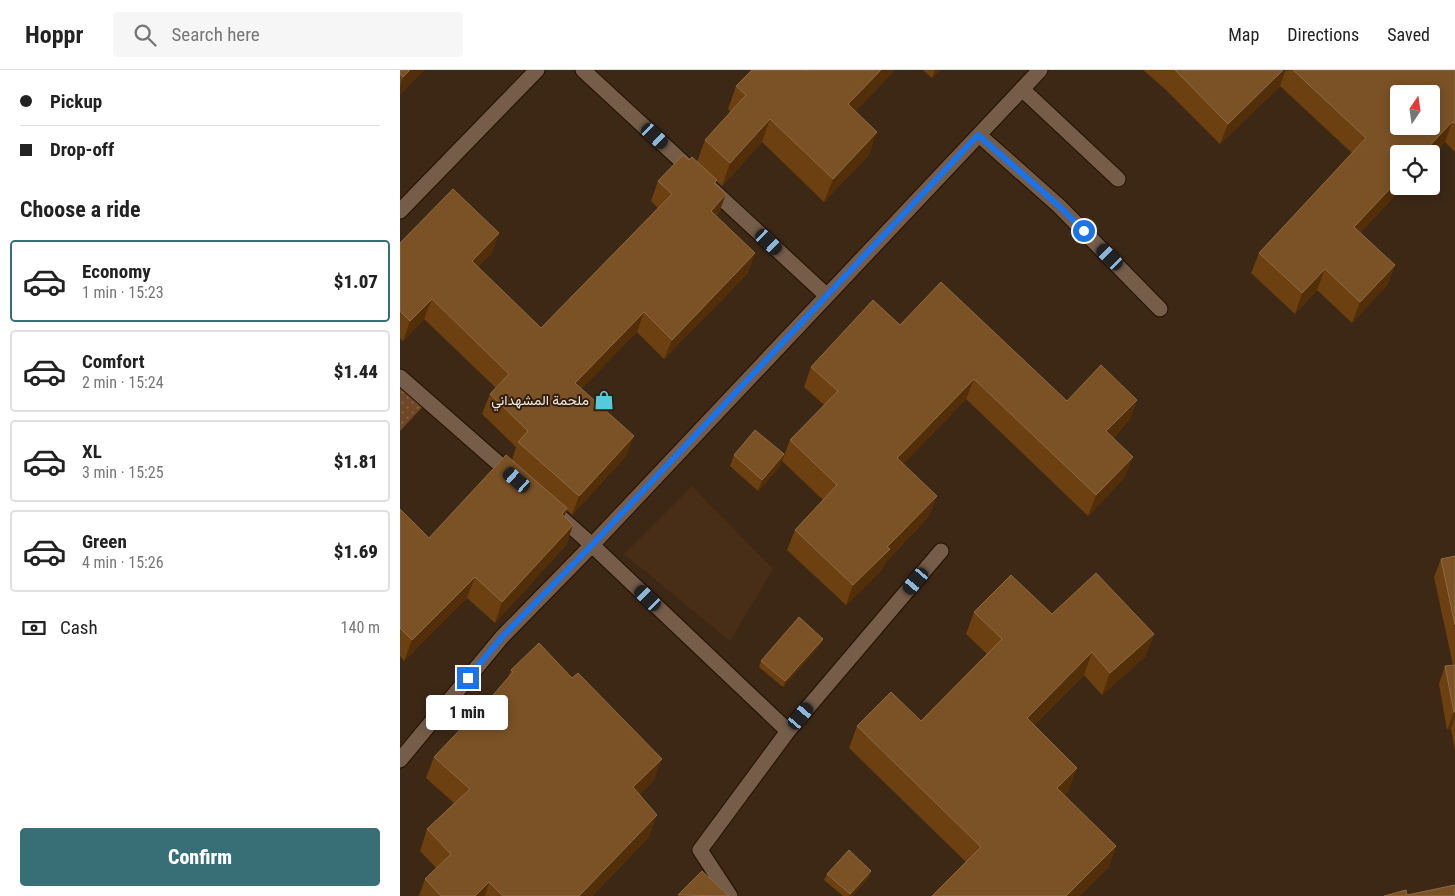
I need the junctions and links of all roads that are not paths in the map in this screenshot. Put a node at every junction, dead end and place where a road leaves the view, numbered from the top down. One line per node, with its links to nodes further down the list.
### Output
1 (537, 70): 7 (street)
2 (583, 70): 8 (street)
3 (1040, 70): 4 (street)
4 (1022, 89): 5 (street); 6 (street)
5 (978, 135): 8 (street); 9 (street)
6 (1118, 178)
7 (400, 211)
8 (826, 295): 13 (street)
9 (1160, 309)
10 (400, 377): 11 (street)
11 (524, 486)
12 (547, 506): 13 (street)
13 (592, 545): 15 (street); 16 (street)
14 (941, 551): 15 (street)
15 (788, 731): 17 (street)
16 (400, 760)
17 (730, 896)

